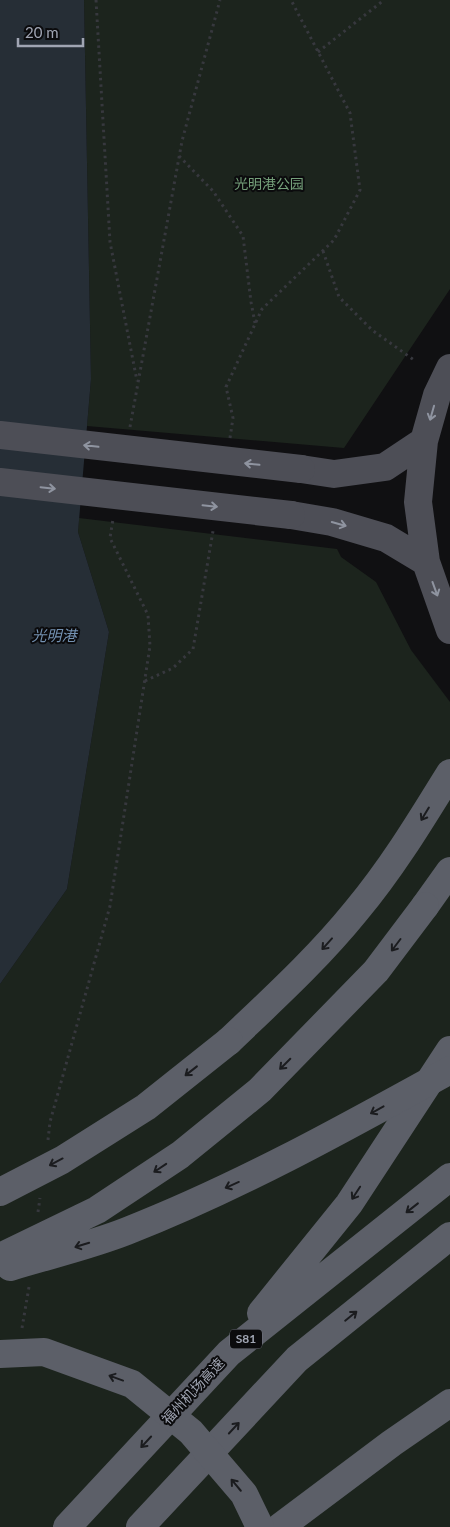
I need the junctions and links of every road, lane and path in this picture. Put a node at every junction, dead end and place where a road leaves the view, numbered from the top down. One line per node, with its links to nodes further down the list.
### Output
1 (96, 0): 11 (path)
2 (220, 0): 6 (path)
3 (291, 0): 5 (path)
4 (384, 0): 5 (path)
5 (318, 52): 7 (path)
6 (179, 155): 8 (path); 11 (path)
7 (322, 251): 8 (path); 9 (path)
8 (255, 324): 15 (path)
9 (414, 360)
10 (450, 368): 14 (main road, one-way to 14)
11 (138, 384): 12 (path)
12 (129, 432)
13 (0, 435): 14 (main road, one-way to 13, bridge)
14 (424, 441): 19 (main road)
15 (228, 446)
16 (0, 482): 19 (main road, one-way to 19, bridge)
17 (113, 518): 21 (path)
18 (215, 523): 21 (path)
19 (426, 562): 20 (main road, one-way to 20)
20 (450, 630)
21 (145, 681): 26 (path)
22 (450, 772): 29 (highway, one-way to 29, bridge)
23 (450, 871): 32 (highway, one-way to 32, bridge)
24 (450, 1050): 36 (highway, one-way to 36, bridge)
25 (450, 1070): 33 (highway, one-way to 33, bridge)
26 (48, 1142)
27 (450, 1177): 36 (highway, 福州机场高速 / S81, one-way to 36)
28 (41, 1190): 30 (path)
29 (0, 1192)
30 (38, 1219)
31 (450, 1236): 40 (highway, one-way to 31)
32 (0, 1257)
33 (0, 1271)
34 (29, 1287): 35 (path)
35 (20, 1334)
36 (229, 1353): 41 (highway, 福州机场高速 / S81, one-way to 41)
37 (0, 1354): 44 (highway, one-way to 37, bridge)
38 (450, 1403): 39 (highway)
39 (392, 1443): 45 (highway); 46 (highway)
40 (167, 1500): 42 (highway); 43 (highway)
41 (67, 1527)
42 (140, 1527)
43 (147, 1527)
44 (260, 1527)
45 (280, 1527)
46 (306, 1527)

